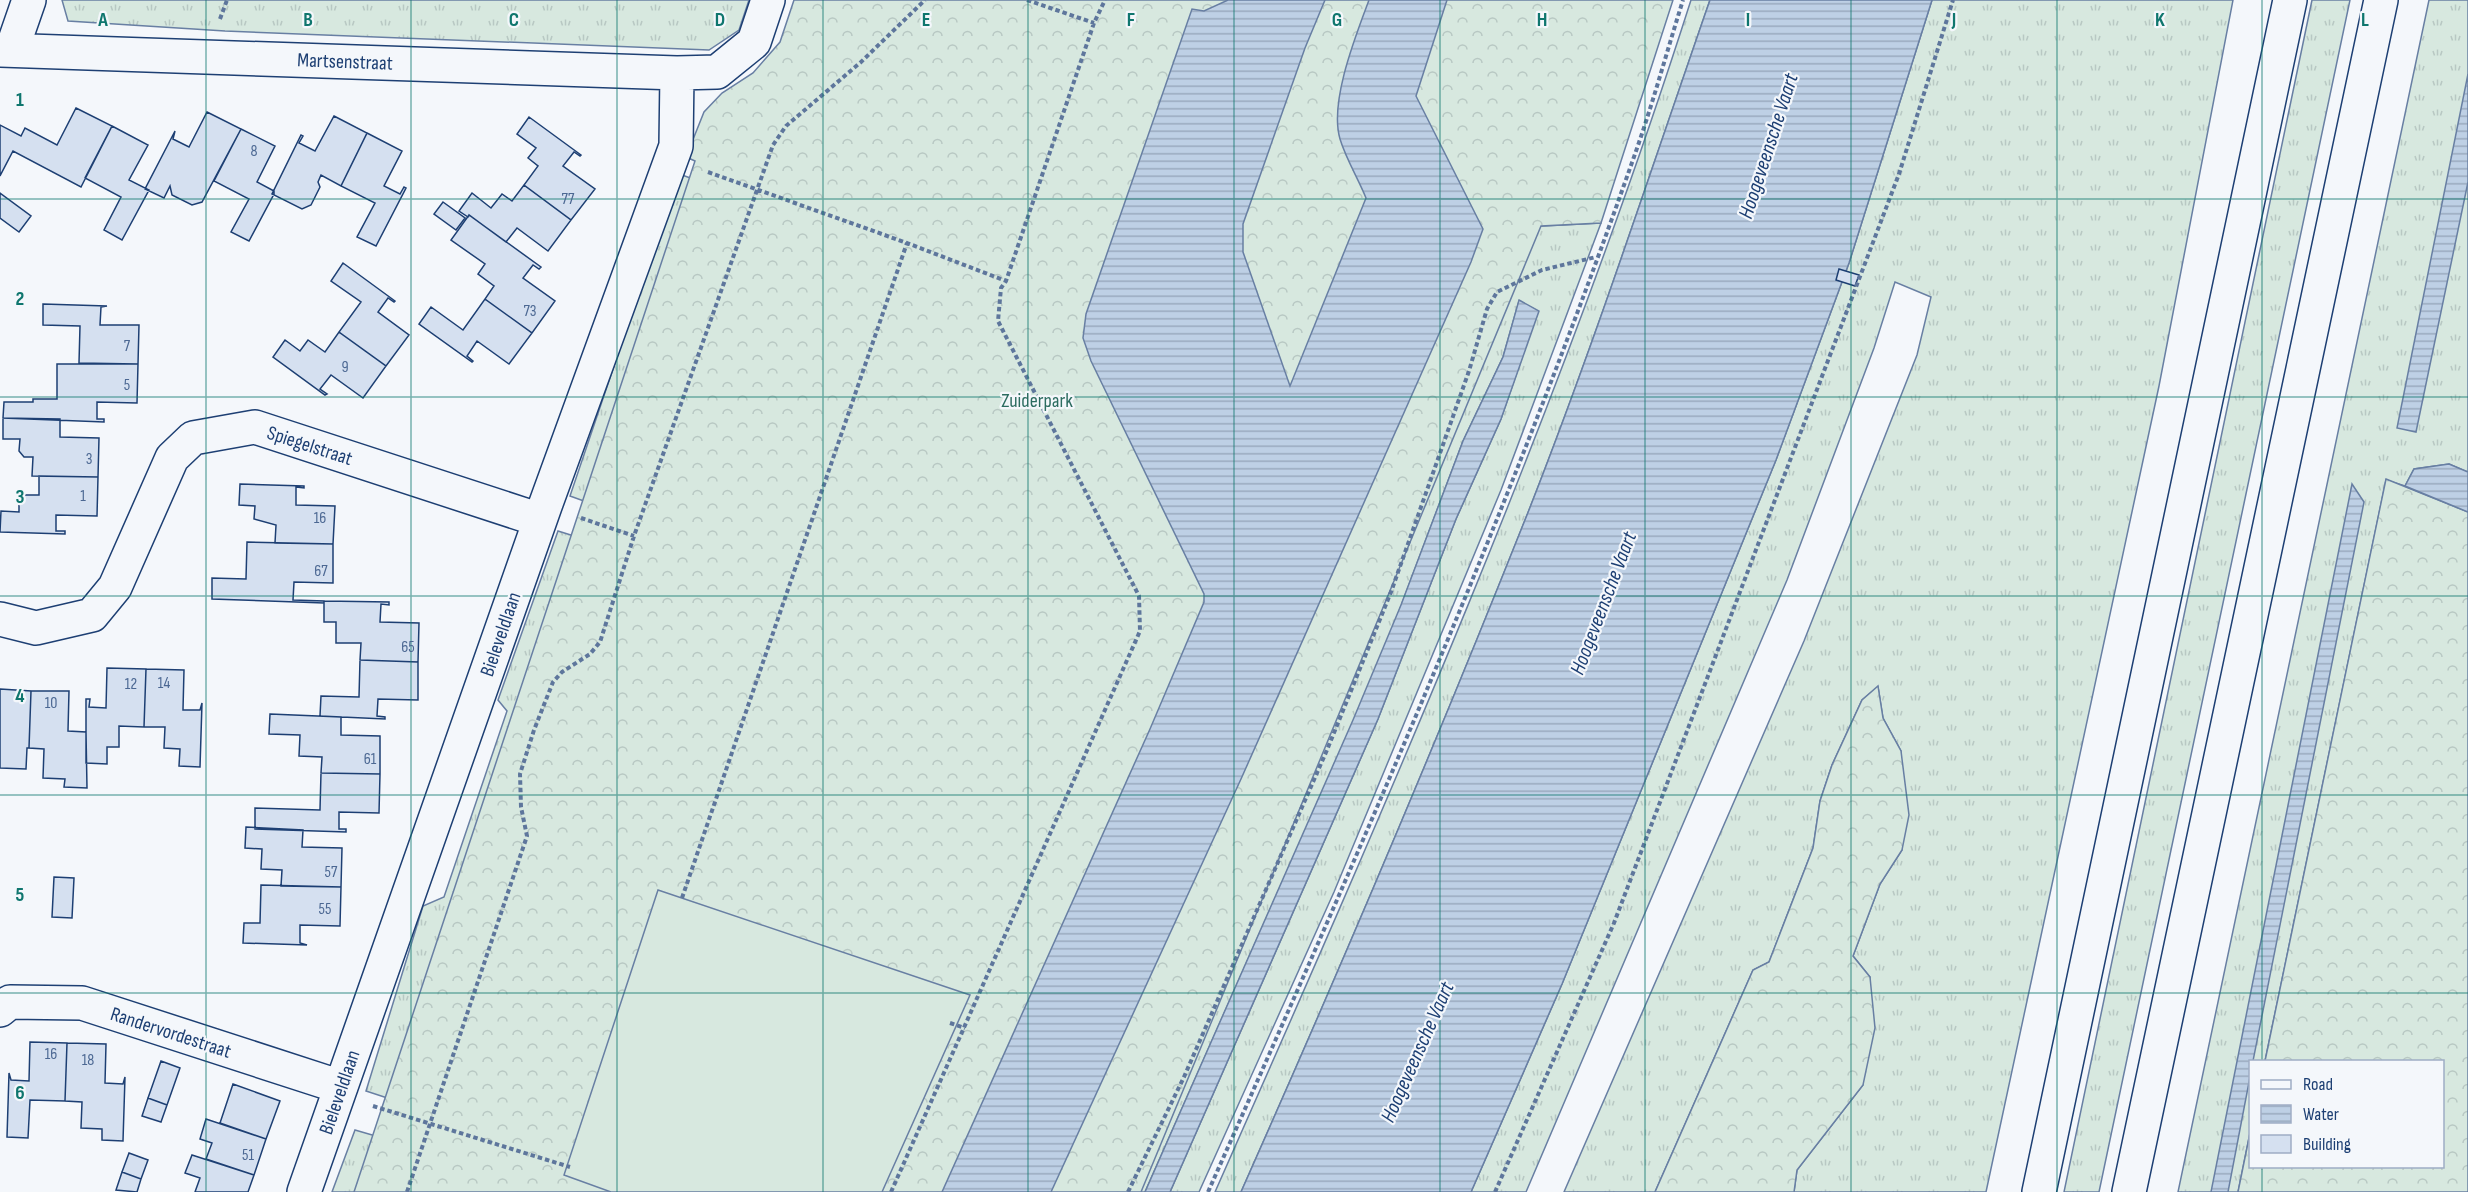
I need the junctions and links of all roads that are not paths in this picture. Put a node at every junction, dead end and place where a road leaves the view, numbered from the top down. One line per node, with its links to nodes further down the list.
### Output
1 (29, 0): 5 (main road)
2 (768, 0): 6 (main road, Martsenstraat)
3 (2290, 0): 12 (main road)
4 (2381, 0): 13 (main road)
5 (6, 50): 6 (main road, Martsenstraat)
6 (677, 73): 7 (main road, Bieleveldlaan)
7 (542, 513): 8 (main road, Spiegelstraat); 10 (main road, Bieleveldlaan)
8 (0, 619)
9 (0, 1010): 10 (main road, Randervordestraat)
10 (339, 1092): 11 (main road, Bieleveldlaan)
11 (304, 1192)
12 (2039, 1192)
13 (2129, 1192)

